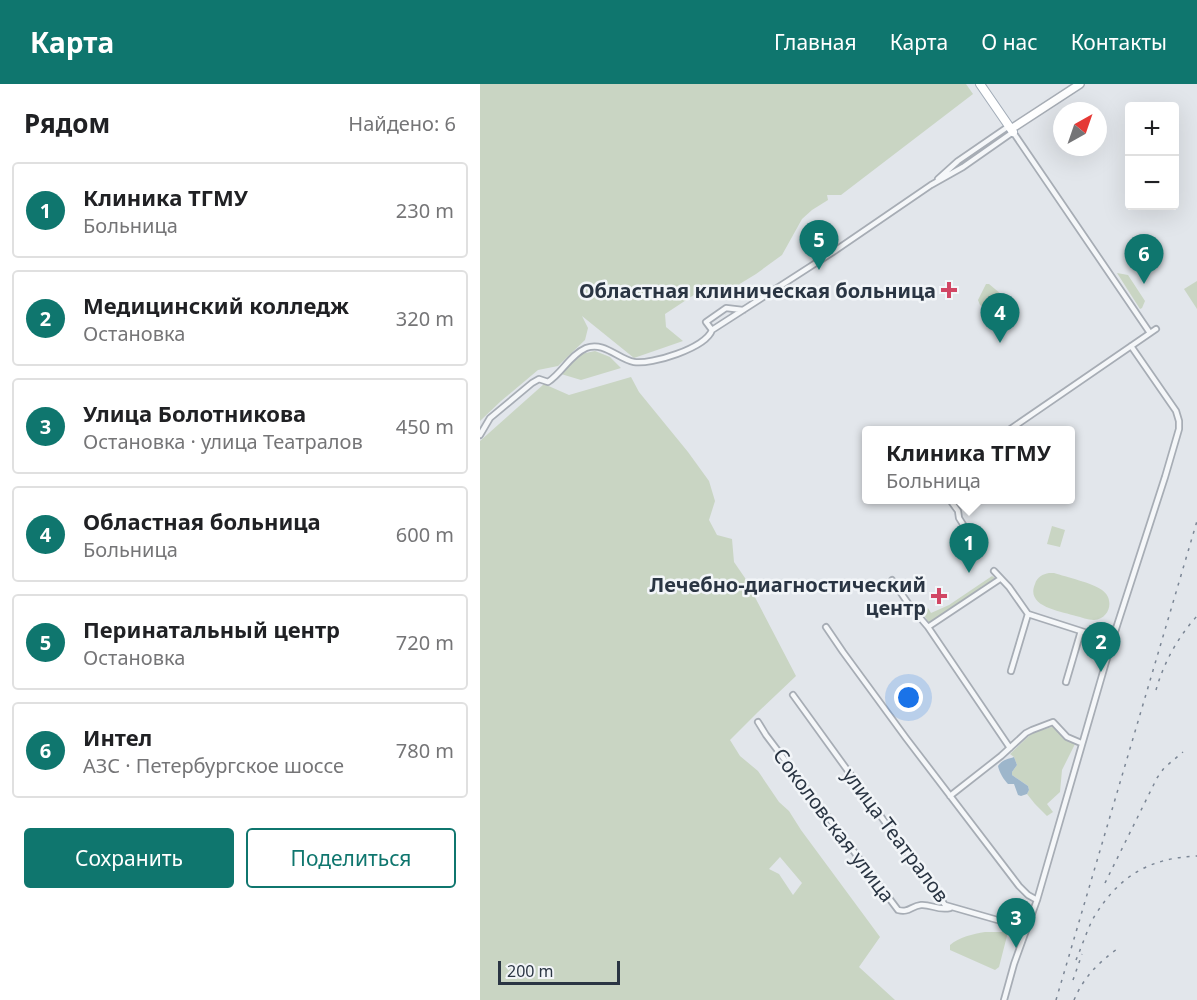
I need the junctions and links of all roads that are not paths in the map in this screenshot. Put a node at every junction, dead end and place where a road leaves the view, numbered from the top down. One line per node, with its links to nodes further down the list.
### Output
1 (980, 84): 3 (main road)
2 (1080, 84): 3 (main road)
3 (1011, 129): 4 (street); 7 (street)
4 (743, 310): 6 (street); 6 (street)
5 (1156, 329): 7 (street)
6 (712, 330): 10 (street)
7 (1150, 333): 8 (street)
8 (1131, 346): 9 (street); 20 (street)
9 (1015, 426)
10 (480, 435)
11 (953, 504): 12 (street)
12 (969, 534)
13 (994, 571): 14 (street)
14 (1000, 579): 16 (street); 18 (street)
15 (892, 580): 18 (street)
16 (1028, 614): 19 (street); 21 (street)
17 (826, 627): 27 (street)
18 (928, 627): 26 (street)
19 (1081, 631): 20 (street); 22 (street)
20 (1112, 641): 25 (street)
21 (1011, 671)
22 (1066, 682)
23 (793, 695): 29 (street, улица Театралов)
24 (758, 722): 29 (street, Соколовская улица)
25 (1081, 743): 26 (street); 28 (street)
26 (1010, 748): 27 (street)
27 (950, 796): 28 (street)
28 (1037, 900): 30 (street)
29 (951, 907): 30 (street, улица Театралов)
30 (1030, 922): 31 (street)
31 (1004, 1000)

